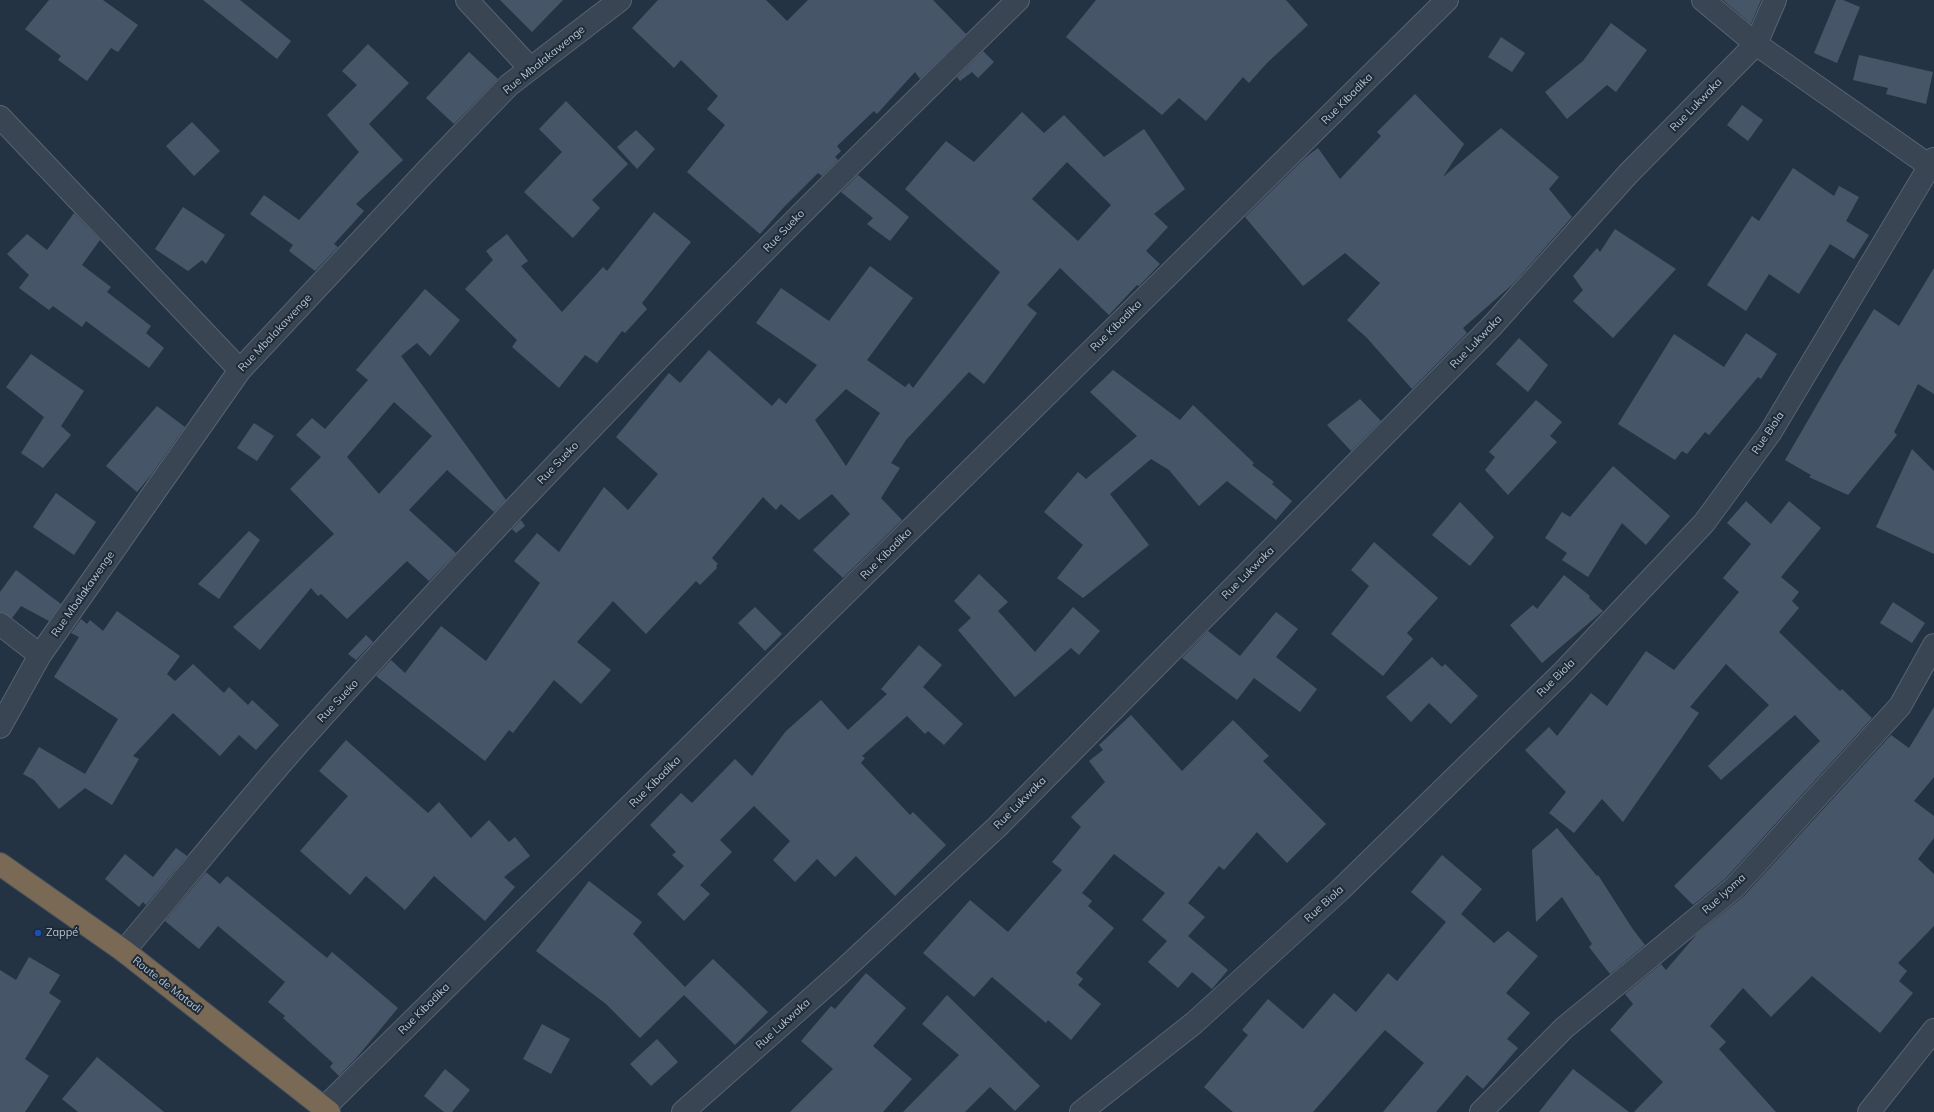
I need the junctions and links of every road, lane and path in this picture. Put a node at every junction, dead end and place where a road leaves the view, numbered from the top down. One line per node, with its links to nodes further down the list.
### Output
1 (467, 0): 8 (street)
2 (620, 0): 8 (street, Rue Mbalakawenge)
3 (1018, 0): 17 (street, Rue Sueko)
4 (1447, 0): 19 (street, Rue Kibadika)
5 (1703, 0): 7 (street)
6 (1775, 0): 7 (street, Rue Lukwaka)
7 (1756, 44): 10 (street); 20 (street, Rue Lukwaka)
8 (530, 68): 11 (street, Rue Mbalakawenge)
9 (0, 117): 11 (street)
10 (1932, 165): 21 (street, Rue Biola)
11 (240, 370): 14 (street, Rue Mbalakawenge)
12 (0, 624): 14 (street)
13 (1934, 645): 22 (street, Rue Iyoma)
14 (40, 655): 15 (street, Rue Mbalakawenge)
15 (0, 727)
16 (0, 864): 17 (highway, Route de Matadi)
17 (124, 951): 19 (highway, Route de Matadi)
18 (1934, 1030): 23 (street)
19 (327, 1110)
20 (683, 1112)
21 (1081, 1112)
22 (1481, 1112)
23 (1869, 1112)

